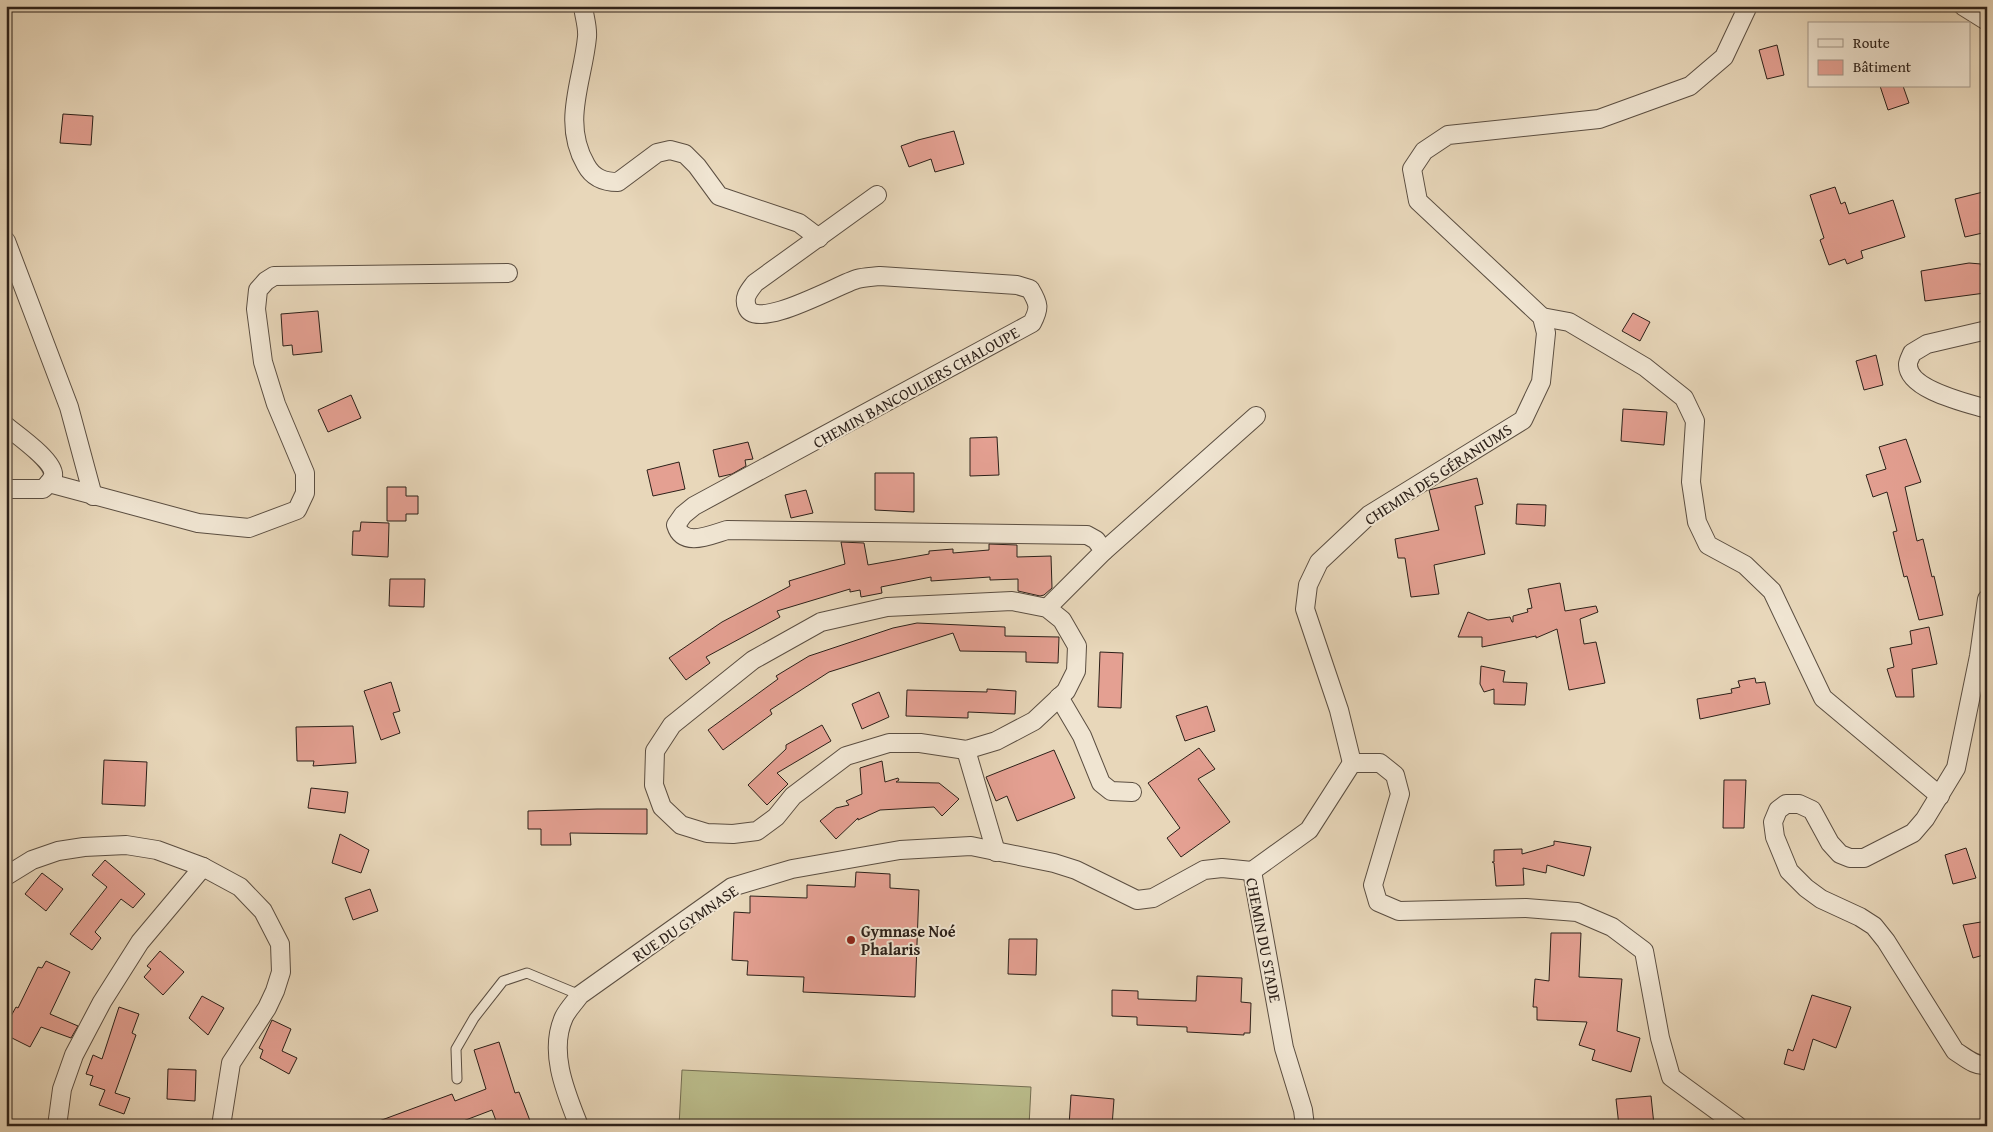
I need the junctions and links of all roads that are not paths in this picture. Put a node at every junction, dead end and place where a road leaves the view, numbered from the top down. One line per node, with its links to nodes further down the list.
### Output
1 (583, 6): 6 (street)
2 (1748, 6): 9 (street)
3 (1963, 6): 4 (street)
4 (1987, 21)
5 (877, 195): 6 (street)
6 (818, 238): 17 (street, CHEMIN BANCOULIERS CHALOUPE)
7 (6, 241): 16 (street)
8 (508, 273): 16 (street)
9 (1542, 317): 23 (street, CHEMIN DES GÉRANIUMS); 25 (street)
10 (1987, 330): 11 (street)
11 (1987, 409)
12 (1256, 416): 17 (street)
13 (6, 426): 14 (street)
14 (49, 484): 15 (street); 16 (street)
15 (6, 489)
16 (93, 496)
17 (1104, 551): 19 (street)
18 (1987, 599): 20 (street)
19 (1047, 608): 21 (street); 22 (street)
20 (1983, 663): 25 (street)
21 (1059, 697): 22 (street); 24 (street)
22 (966, 750): 26 (street)
23 (1352, 764): 28 (street); 37 (street)
24 (1132, 792)
25 (1940, 796): 31 (street)
26 (996, 852): 28 (street, CHEMIN DU STADE); 30 (street, RUE DU GYMNASE)
27 (203, 867): 29 (street); 33 (street); 34 (street)
28 (1252, 871): 36 (street, CHEMIN DU STADE)
29 (6, 876)
30 (580, 995): 32 (lane); 35 (street, RUE DU GYMNASE)
31 (1987, 1064)
32 (457, 1079)
33 (57, 1126)
34 (221, 1126)
35 (579, 1126)
36 (1305, 1126)
37 (1738, 1126)

